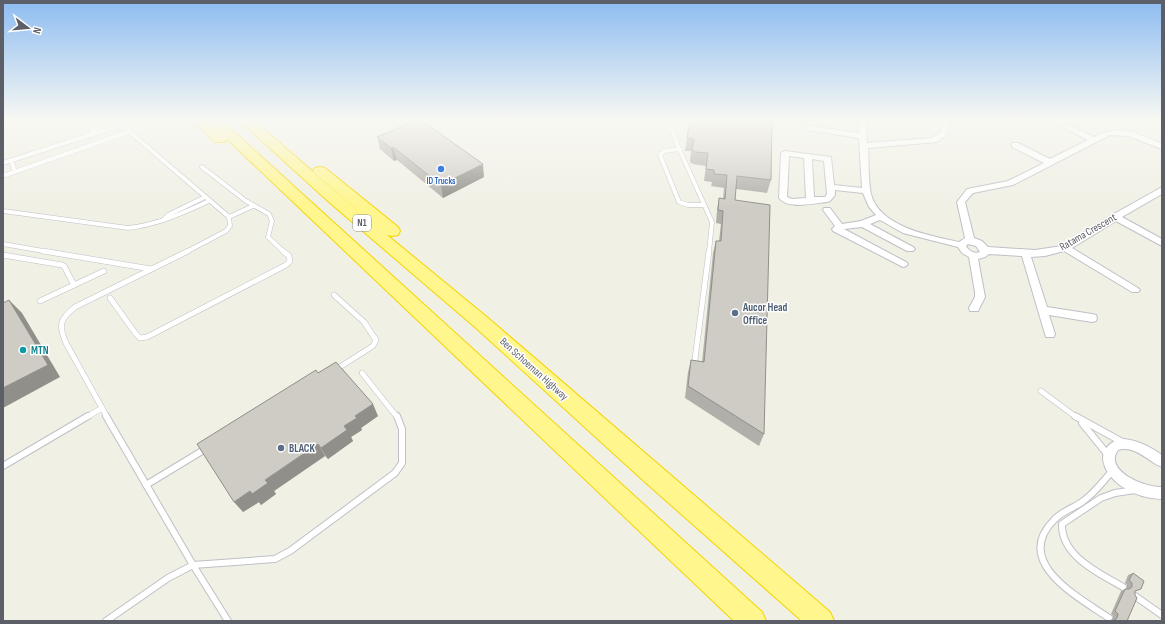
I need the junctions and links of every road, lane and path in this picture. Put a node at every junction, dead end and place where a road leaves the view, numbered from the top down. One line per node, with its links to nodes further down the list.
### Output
1 (46, 149): 13 (lane)
2 (80, 149): 17 (lane)
3 (148, 149): 23 (lane)
4 (231, 149): 22 (highway)
5 (245, 149): 22 (highway)
6 (278, 149): 55 (highway, Ben Schoeman Highway / N1)
7 (294, 149): 55 (highway)
8 (680, 149): 25 (lane); 25 (lane)
9 (863, 149): 21 (street)
10 (1023, 149): 14 (street)
11 (1075, 149): 14 (street)
12 (808, 156): 19 (street); 24 (street); 24 (street)
13 (12, 160): 15 (lane); 17 (lane)
14 (1049, 162): 34 (street)
15 (3, 163)
16 (202, 167): 26 (lane)
17 (15, 172): 18 (lane)
18 (3, 176)
19 (831, 187): 21 (street); 24 (street)
20 (1162, 190): 30 (street, Ratama Crescent)
21 (867, 191): 29 (street)
22 (292, 193): 78 (highway)
23 (207, 199): 28 (lane); 31 (lane)
24 (810, 200)
25 (704, 205): 57 (lane)
26 (253, 206): 31 (lane); 50 (lane)
27 (827, 210): 33 (street)
28 (3, 211)
29 (882, 216): 32 (street); 37 (street)
30 (1115, 217): 36 (street); 38 (street, Ratama Crescent)
31 (229, 218): 45 (lane)
32 (863, 224): 33 (street); 39 (street)
33 (840, 227): 44 (street)
34 (970, 240): 37 (street); 40 (street, Ratama Crescent)
35 (3, 244): 45 (lane)
36 (1162, 244)
37 (961, 245): 43 (street)
38 (1065, 248): 41 (street, Ratama Crescent); 48 (street)
39 (910, 249)
40 (985, 250): 41 (street, Ratama Crescent); 43 (street, Ratama Crescent)
41 (1026, 254): 53 (street)
42 (3, 255): 47 (lane)
43 (973, 255): 52 (street)
44 (903, 264)
45 (151, 269): 61 (lane)
46 (104, 271): 47 (lane)
47 (74, 285): 51 (lane)
48 (1135, 290)
49 (334, 295): 58 (lane)
50 (110, 298)
51 (40, 301)
52 (974, 308)
53 (1042, 310): 54 (street); 56 (street)
54 (1092, 318)
55 (482, 323): 79 (highway, Ben Schoeman Highway)
56 (1050, 334)
57 (694, 368)
58 (331, 372)
59 (362, 373): 71 (lane)
60 (1041, 391): 62 (lane)
61 (102, 408): 67 (lane); 68 (lane)
62 (1080, 420): 64 (lane); 66 (lane)
63 (216, 442): 68 (lane)
64 (1128, 445): 65 (street); 66 (street)
65 (1162, 462)
66 (1112, 463): 69 (street); 75 (lane)
67 (3, 466)
68 (146, 484): 71 (lane)
69 (1138, 489): 70 (street); 72 (lane)
70 (1162, 493)
71 (193, 565): 76 (lane); 77 (lane)
72 (1123, 587)
73 (1135, 596): 74 (lane)
74 (1162, 615)
75 (1109, 618)
76 (106, 621)
77 (228, 621)
78 (753, 621)
79 (821, 621)

